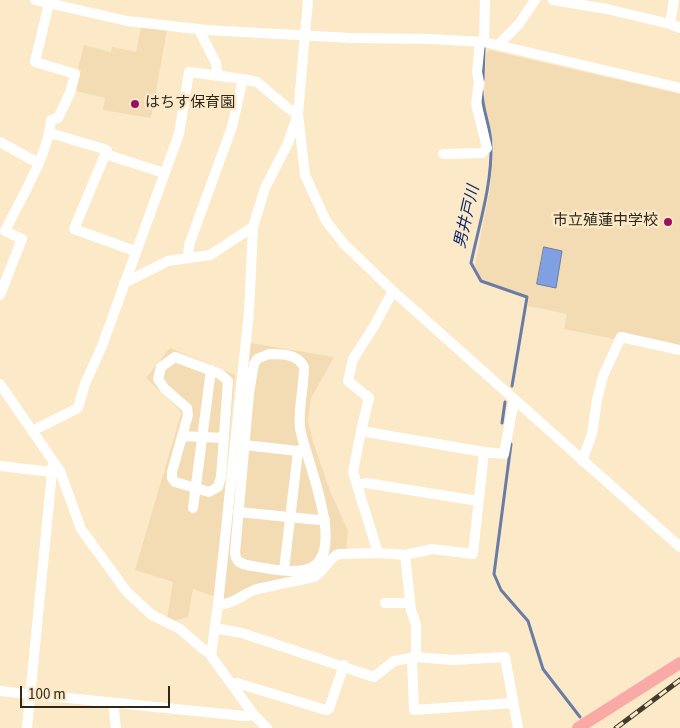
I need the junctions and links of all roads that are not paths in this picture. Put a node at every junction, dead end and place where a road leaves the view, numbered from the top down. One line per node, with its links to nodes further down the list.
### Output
1 (35, 0): 7 (street)
2 (308, 0): 11 (street)
3 (485, 0): 12 (street)
4 (535, 0): 13 (street)
5 (553, 0): 8 (street)
6 (674, 0): 9 (street)
7 (49, 3): 10 (street); 18 (street)
8 (608, 4): 9 (street)
9 (675, 26)
10 (201, 30): 11 (street); 14 (street)
11 (304, 36): 12 (street); 17 (street)
12 (482, 42): 13 (street); 21 (street)
13 (498, 45): 16 (street)
14 (218, 76): 15 (street); 23 (street)
15 (243, 79): 17 (street); 26 (street)
16 (680, 88)
17 (298, 114): 24 (street); 28 (street)
18 (50, 133): 20 (street); 22 (street)
19 (0, 142): 22 (street)
20 (105, 154): 23 (street); 25 (street)
21 (443, 154)
22 (38, 162): 29 (street)
23 (164, 173): 25 (street)
24 (252, 228): 26 (street); 58 (street)
25 (135, 252): 27 (street)
26 (188, 258): 27 (street)
27 (124, 283): 34 (street)
28 (393, 291): 33 (street); 35 (street)
29 (0, 295)
30 (680, 350): 42 (street)
31 (211, 370): 36 (street); 37 (street); 38 (street)
32 (0, 384): 34 (street)
33 (514, 400): 41 (street); 42 (street)
34 (32, 431): 44 (street)
35 (361, 431): 41 (street); 45 (street)
36 (182, 436): 37 (street); 46 (street)
37 (202, 437): 38 (street); 46 (street)
38 (224, 438): 46 (street)
39 (244, 445): 40 (street); 40 (street); 49 (street)
40 (302, 450): 50 (street); 51 (street)
41 (484, 452): 47 (street)
42 (582, 461): 52 (street)
43 (0, 466): 44 (street)
44 (52, 467): 60 (street); 68 (street)
45 (358, 485): 47 (street); 53 (street)
46 (196, 489): 48 (street)
47 (478, 501): 54 (street)
48 (192, 508)
49 (238, 512): 50 (street); 55 (street)
50 (291, 517): 51 (street); 55 (street)
51 (325, 520): 55 (street)
52 (680, 547)
53 (378, 553): 54 (street); 58 (street)
54 (405, 554): 57 (street)
55 (284, 570)
56 (385, 603): 57 (street)
57 (410, 603): 63 (street)
58 (218, 604): 61 (street)
59 (184, 621): 60 (street)
60 (174, 624): 62 (street)
61 (214, 628): 62 (street); 65 (street)
62 (211, 654): 66 (street)
63 (414, 657): 65 (street); 70 (street); 70 (street)
64 (680, 663): 76 (main road)
65 (344, 665): 66 (street)
66 (232, 685): 71 (street)
67 (0, 691): 68 (street)
68 (30, 694): 69 (street); 72 (street)
69 (113, 703): 71 (street); 73 (street)
70 (514, 703): 75 (street)
71 (254, 714): 74 (street)
72 (27, 728)
73 (116, 728)
74 (267, 728)
75 (518, 728)
76 (578, 728)

